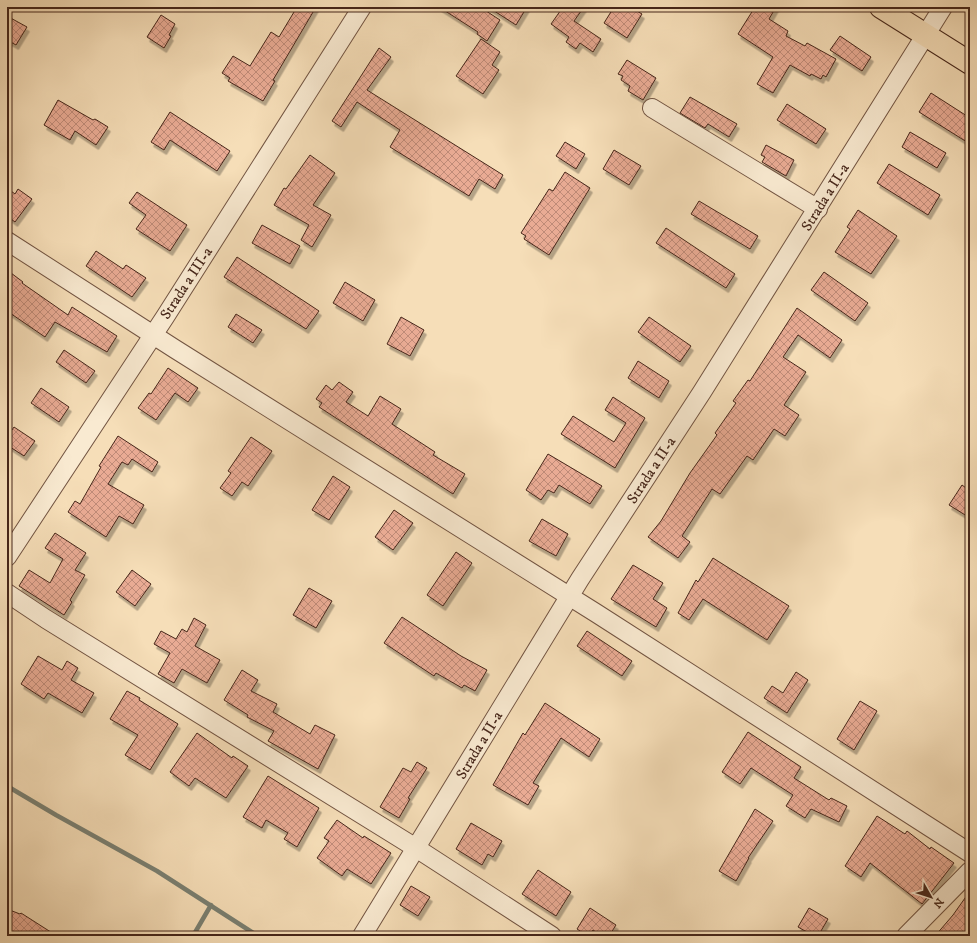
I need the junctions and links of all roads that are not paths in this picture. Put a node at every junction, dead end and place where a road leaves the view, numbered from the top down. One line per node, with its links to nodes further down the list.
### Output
1 (362, 7): 9 (street, Strada a III-a)
2 (881, 7): 4 (main road)
3 (943, 7): 4 (street, Strada a II-a)
4 (925, 36): 5 (main road); 7 (street, Strada a II-a)
5 (970, 62)
6 (652, 108): 7 (street)
7 (818, 209): 12 (street, Strada a II-a)
8 (7, 241): 9 (street)
9 (153, 334): 10 (street, Strada a III-a); 12 (street)
10 (7, 557)
11 (7, 593): 13 (street)
12 (569, 597): 13 (street, Strada a II-a); 14 (street)
13 (416, 848): 16 (street, Strada a II-a); 17 (street)
14 (970, 853)
15 (970, 871): 18 (street)
16 (362, 936)
17 (552, 936)
18 (906, 936)

